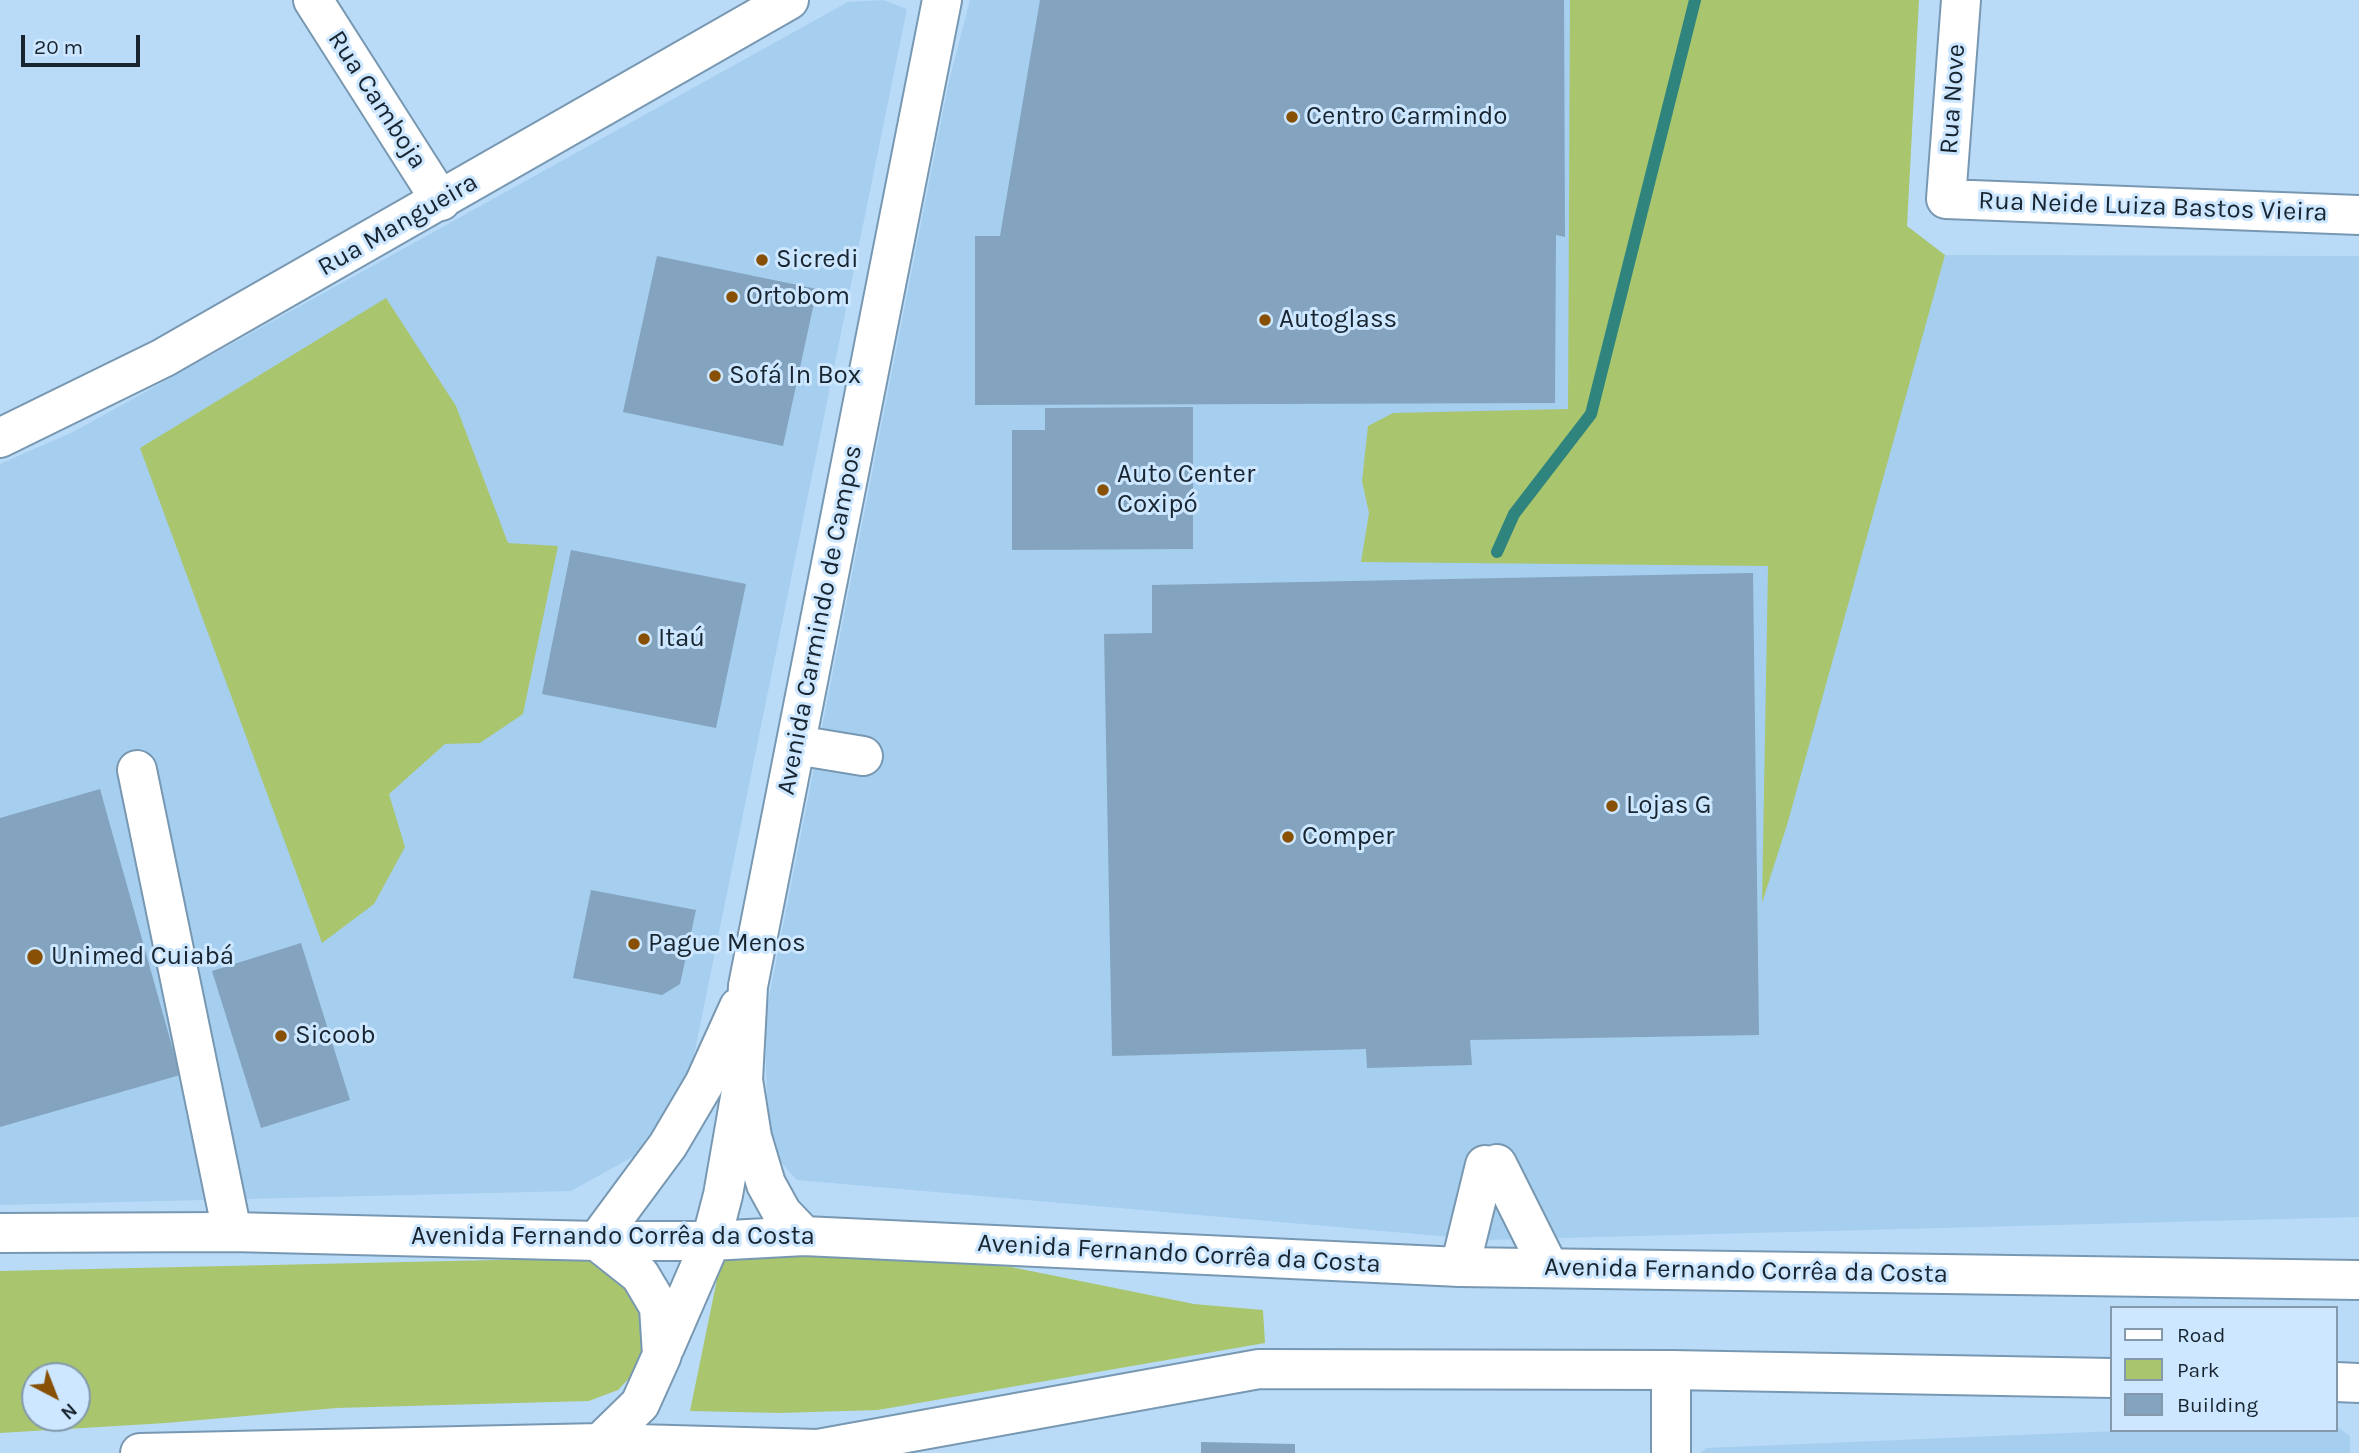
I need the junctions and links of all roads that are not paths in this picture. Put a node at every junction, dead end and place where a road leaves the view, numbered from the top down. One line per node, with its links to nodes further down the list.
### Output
1 (313, 0): 6 (main road, Rua Camboja)
2 (789, 0): 6 (main road, Rua Mangueira)
3 (942, 0): 9 (main road, Avenida Carmindo de Campos)
4 (1961, 0): 5 (main road, Rua Nove)
5 (1946, 199): 7 (main road, Rua Neide Luiza Bastos Vieira)
6 (441, 201): 8 (main road, Rua Mangueira)
7 (2359, 215)
8 (0, 438)
9 (796, 745): 10 (main road); 12 (main road, Avenida Carmindo de Campos)
10 (863, 756)
11 (137, 769): 14 (main road)
12 (748, 986): 13 (main road, Avenida Carmindo de Campos); 17 (main road)
13 (743, 1080): 16 (main road); 18 (main road, Avenida Carmindo de Campos)
14 (232, 1232): 15 (main road, Avenida Fernando Corrêa da Costa); 17 (main road, Avenida Fernando Corrêa da Costa)
15 (9, 1235)
16 (804, 1236): 18 (main road, Avenida Fernando Corrêa da Costa); 19 (main road, Avenida Fernando Corrêa da Costa)
17 (597, 1241): 18 (main road, Avenida Fernando Corrêa da Costa); 22 (main road)
18 (711, 1241): 22 (main road, Avenida Carmindo de Campos)
19 (1460, 1267): 20 (main road, Avenida Fernando Corrêa da Costa); 20 (main road)
20 (1549, 1268): 21 (main road, Avenida Fernando Corrêa da Costa)
21 (2359, 1280)
22 (662, 1356): 27 (main road, Avenida Carmindo de Campos)
23 (1671, 1370): 24 (main road); 27 (main road); 31 (main road)
24 (2110, 1378)
25 (2338, 1382): 26 (main road)
26 (2359, 1383)
27 (600, 1443): 28 (main road)
28 (557, 1448): 29 (main road)
29 (446, 1450): 30 (main road)
30 (140, 1453)
31 (1671, 1453)

